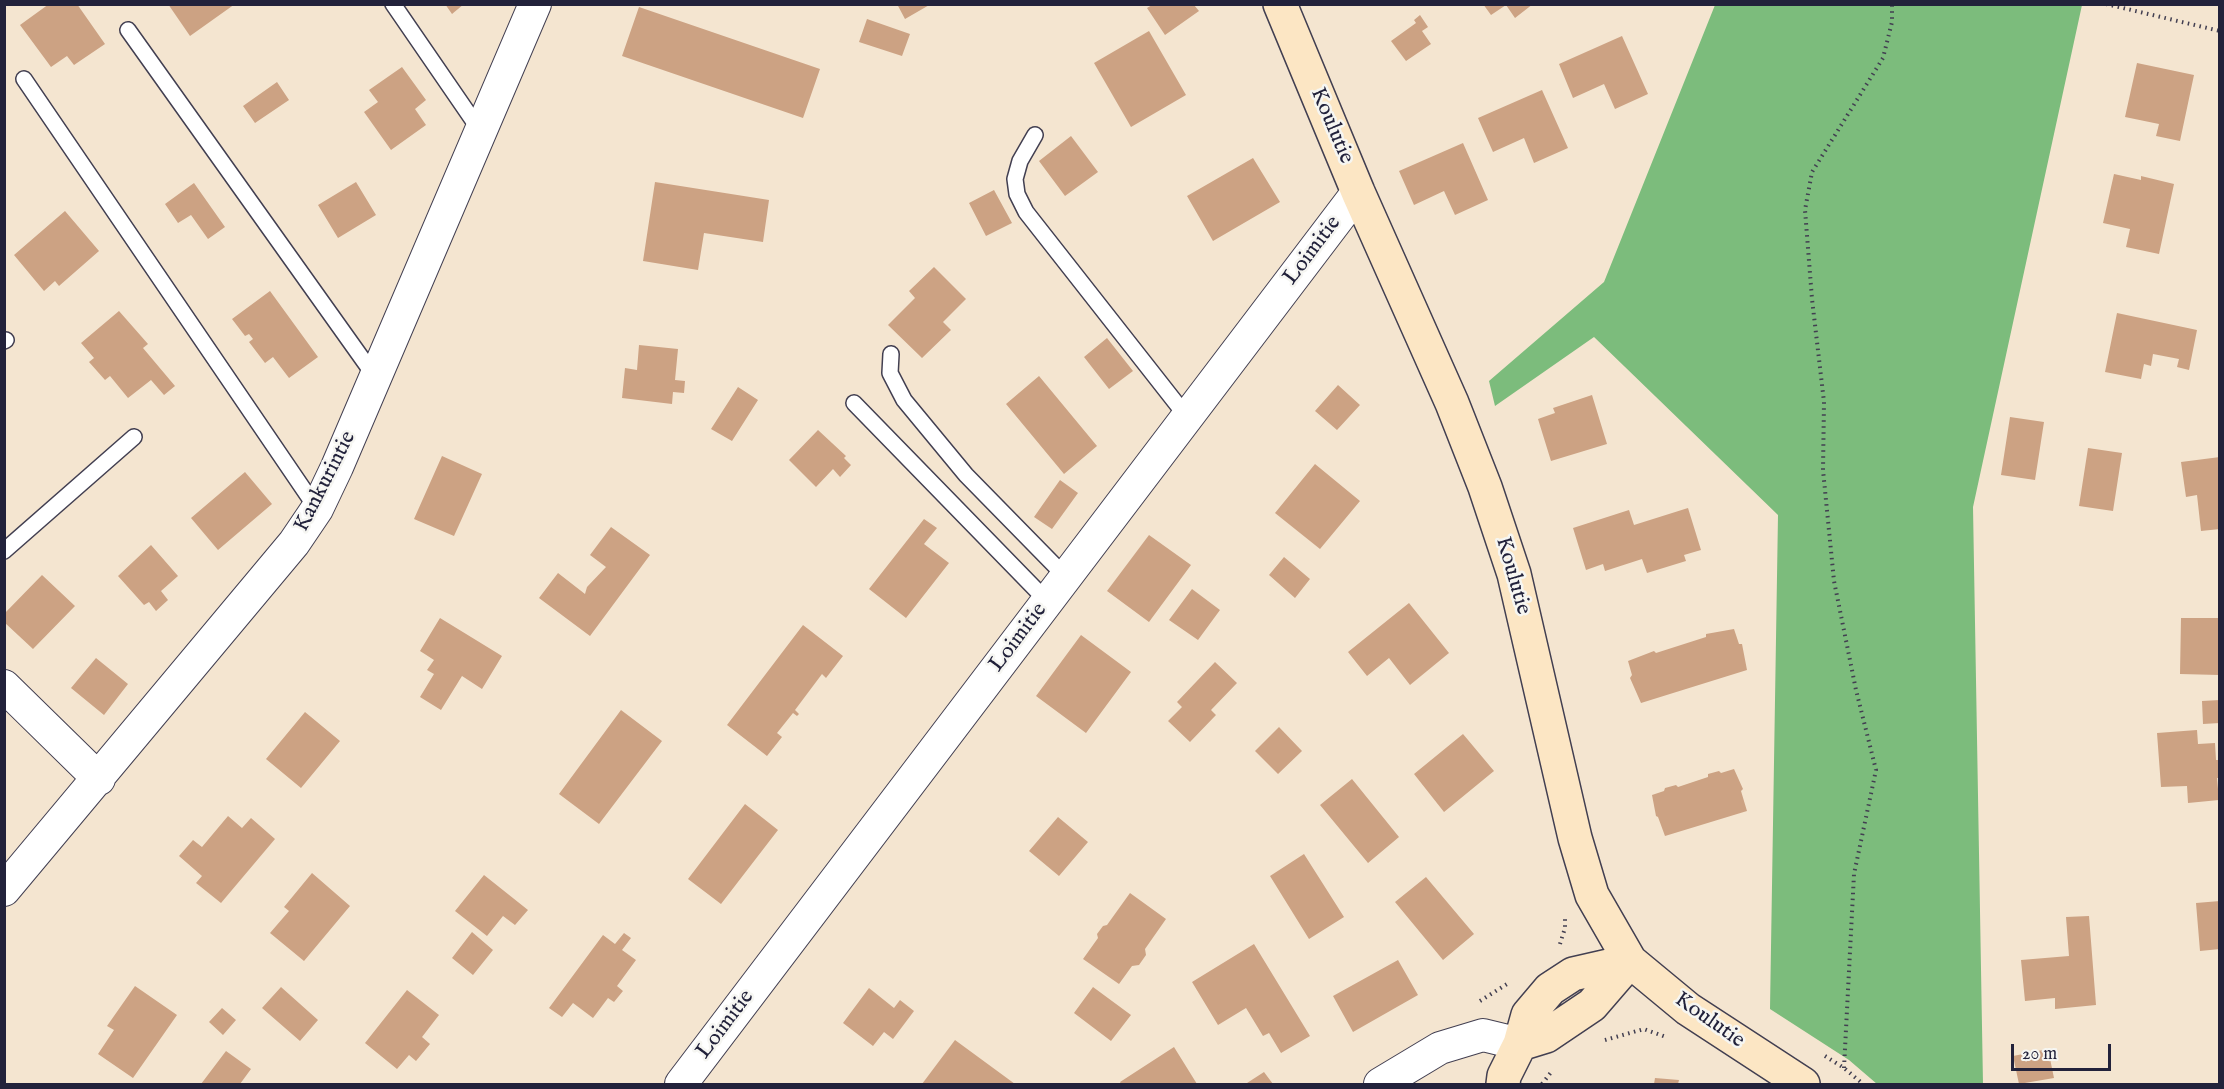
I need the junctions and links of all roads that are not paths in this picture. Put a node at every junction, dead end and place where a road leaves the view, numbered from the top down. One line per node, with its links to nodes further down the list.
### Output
1 (393, 4): 6 (lane)
2 (535, 4): 6 (street, Kankurintie)
3 (1280, 4): 8 (street, Koulutie)
4 (128, 30): 10 (lane)
5 (24, 79): 14 (lane)
6 (481, 132): 10 (street, Kankurintie)
7 (1035, 135): 12 (lane)
8 (1358, 192): 12 (street, Loimitie); 21 (street, Koulutie)
9 (891, 354): 16 (lane)
10 (376, 378): 14 (street, Kankurintie)
11 (854, 403): 17 (lane)
12 (1187, 417): 16 (street, Loimitie)
13 (134, 436): 15 (lane)
14 (316, 509): 19 (street, Kankurintie)
15 (4, 551)
16 (1065, 576): 17 (street, Loimitie)
17 (1047, 601): 23 (street, Loimitie)
18 (4, 686): 19 (street)
19 (99, 779): 20 (street, Kankurintie)
20 (4, 890)
21 (1630, 961): 22 (street); 26 (street, Koulutie)
22 (1520, 1044): 24 (street); 25 (street)
23 (681, 1084)
24 (1380, 1084)
25 (1503, 1084)
26 (1803, 1084)

